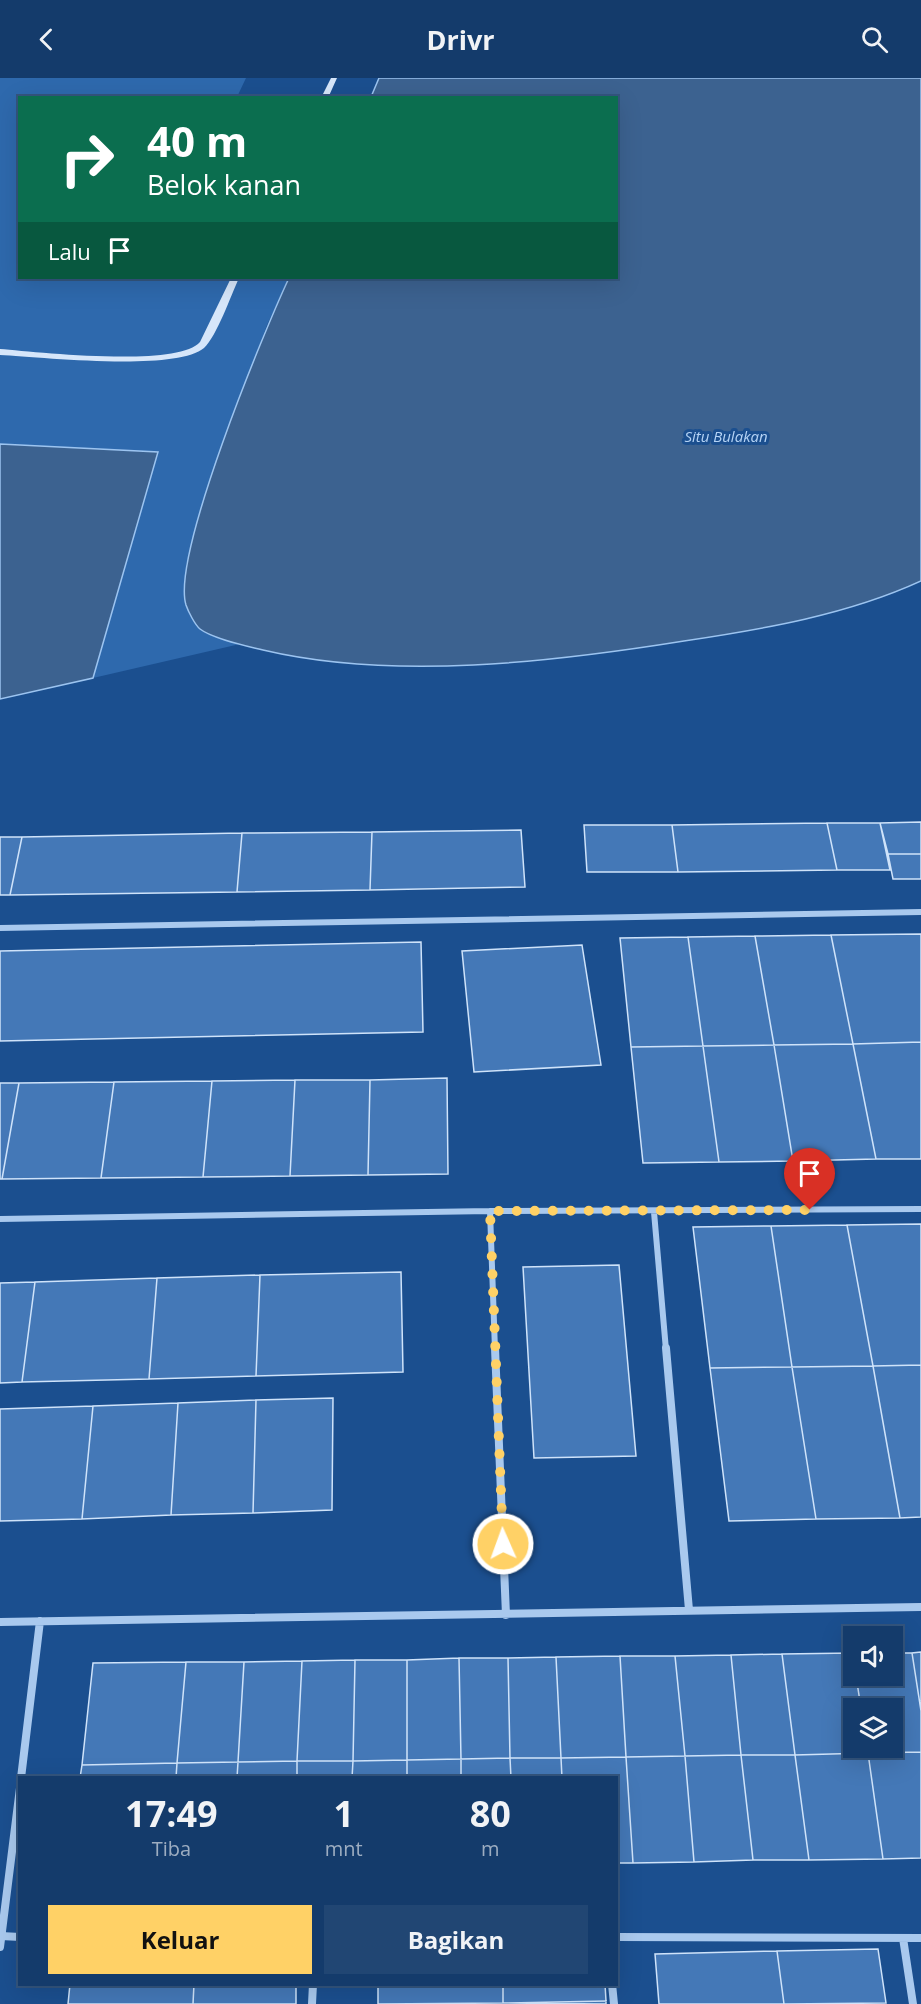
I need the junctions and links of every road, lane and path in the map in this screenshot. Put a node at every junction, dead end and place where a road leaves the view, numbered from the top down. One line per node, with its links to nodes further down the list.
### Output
1 (334, 78): 2 (street)
2 (325, 96)
3 (234, 279): 4 (street)
4 (0, 352)
5 (921, 912): 6 (street)
6 (0, 928)
7 (921, 1209): 9 (street)
8 (490, 1211): 9 (street); 10 (street); 13 (street)
9 (654, 1212): 12 (street)
10 (0, 1219)
11 (921, 1607): 12 (street)
12 (689, 1610): 13 (street)
13 (506, 1615): 14 (street)
14 (40, 1621): 15 (street); 16 (street)
15 (0, 1623)
16 (21, 1776)
17 (18, 1804): 18 (street)
18 (1, 1936): 19 (street); 23 (street)
19 (18, 1937)
20 (618, 1937): 21 (street)
21 (903, 1938): 22 (street); 28 (street)
22 (921, 1938)
23 (0, 1947)
24 (313, 1986): 26 (street)
25 (612, 1986): 27 (street)
26 (312, 2004)
27 (614, 2004)
28 (913, 2004)

